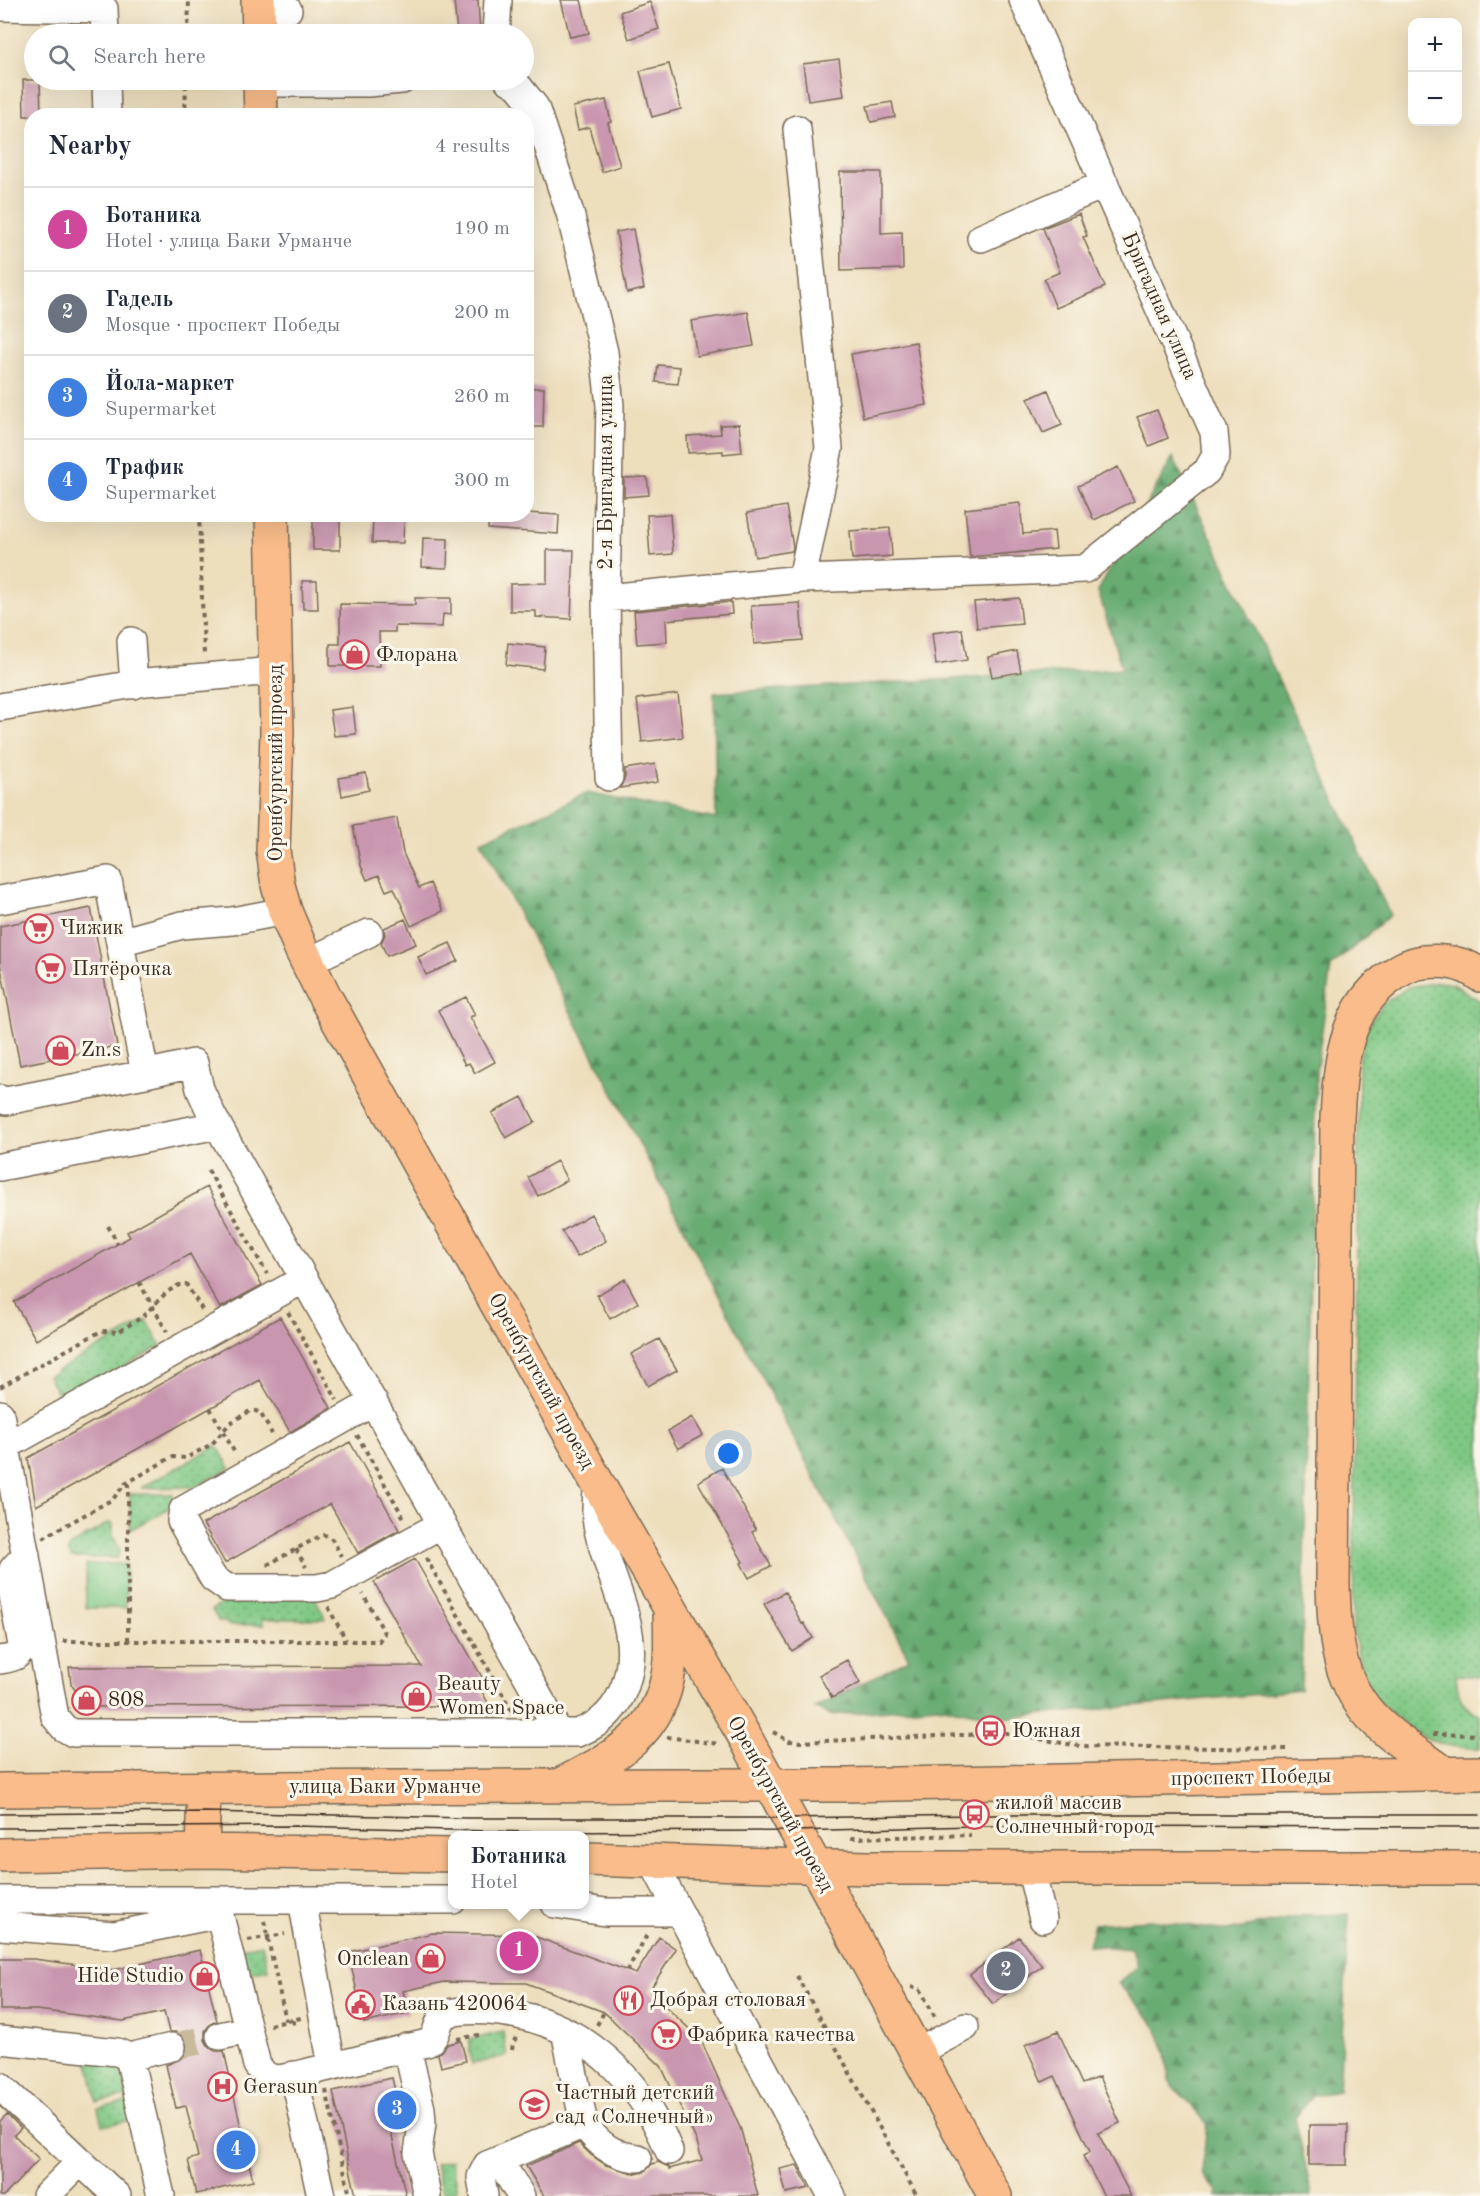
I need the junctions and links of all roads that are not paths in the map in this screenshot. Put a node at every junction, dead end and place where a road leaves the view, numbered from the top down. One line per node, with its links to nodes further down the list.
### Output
1 (498, 0): 5 (street)
2 (1023, 0): 12 (street, Бригадная улица)
3 (0, 7): 4 (street)
4 (105, 24)
5 (497, 24)
6 (106, 90): 9 (street)
7 (260, 90): 10 (main road)
8 (521, 90): 16 (street, 2-я Бригадная улица)
9 (107, 108)
10 (261, 108)
11 (796, 129): 15 (street)
12 (1105, 184): 13 (street); 15 (street, Бригадная улица)
13 (981, 238)
14 (272, 522): 18 (main road, Оренбургский проезд)
15 (802, 579): 16 (street)
16 (606, 598): 21 (street, 2-я Бригадная улица)
17 (131, 641): 19 (street)
18 (275, 671): 19 (street); 23 (main road, Оренбургский проезд)
19 (134, 684): 20 (street)
20 (0, 707)
21 (609, 777)
22 (0, 900): 25 (street)
23 (285, 911): 25 (street); 26 (main road, Оренбургский проезд)
24 (369, 933): 26 (street)
25 (120, 942): 28 (street)
26 (307, 962): 36 (main road, Оренбургский проезд)
27 (1480, 975): 43 (main road)
28 (146, 1074): 29 (street); 30 (street)
29 (0, 1099)
30 (218, 1125): 31 (street); 32 (street)
31 (0, 1167)
32 (304, 1279): 33 (street); 35 (street)
33 (374, 1402): 38 (street); 38 (street)
34 (0, 1414): 35 (street)
35 (4, 1449): 37 (street)
36 (598, 1484): 40 (main road, Оренбургский проезд); 42 (street)
37 (8, 1505): 39 (street)
38 (442, 1524): 42 (street)
39 (34, 1547): 41 (street); 42 (street)
40 (670, 1606): 45 (main road, Оренбургский проезд); 46 (main road)
41 (0, 1660)
42 (559, 1733)
43 (1444, 1773): 44 (main road, проспект Победы); 45 (main road, проспект Победы)
44 (1480, 1773)
45 (770, 1784): 46 (main road, улица Баки Урманче); 54 (main road, Оренбургский проезд)
46 (559, 1786): 47 (main road, улица Баки Урманче)
47 (204, 1788): 48 (main road, улица Баки Урманче); 49 (main road)
48 (0, 1790)
49 (202, 1851): 50 (main road); 51 (main road)
50 (0, 1855)
51 (448, 1855)
52 (589, 1859): 53 (main road)
53 (652, 1862): 54 (main road); 62 (street)
54 (814, 1867): 55 (main road); 72 (main road, Оренбургский проезд)
55 (1030, 1867): 56 (main road); 63 (street)
56 (1480, 1868)
57 (0, 1900): 60 (street)
58 (302, 1900): 59 (street); 60 (street); 74 (street)
59 (448, 1900)
60 (218, 1907): 64 (street); 66 (street)
61 (584, 1909): 62 (street)
62 (670, 1912): 89 (street)
63 (1043, 1919)
64 (0, 1926)
65 (964, 2027): 72 (street)
66 (248, 2030): 68 (street); 75 (street)
67 (565, 2031): 71 (street); 77 (street); 78 (street)
68 (220, 2036)
69 (0, 2040): 73 (street)
70 (172, 2047): 73 (street)
71 (407, 2047): 74 (street); 86 (street)
72 (916, 2054): 90 (main road, Оренбургский проезд)
73 (129, 2057): 82 (street)
74 (327, 2067): 75 (street)
75 (294, 2075): 85 (street)
76 (0, 2086): 81 (street)
77 (584, 2124): 79 (street); 80 (street)
78 (669, 2151)
79 (638, 2158)
80 (499, 2160): 87 (street); 88 (street)
81 (80, 2162): 83 (street); 84 (street)
82 (151, 2194)
83 (46, 2196)
84 (117, 2196)
85 (321, 2196)
86 (427, 2196)
87 (484, 2196)
88 (521, 2196)
89 (832, 2196)
90 (995, 2196)

